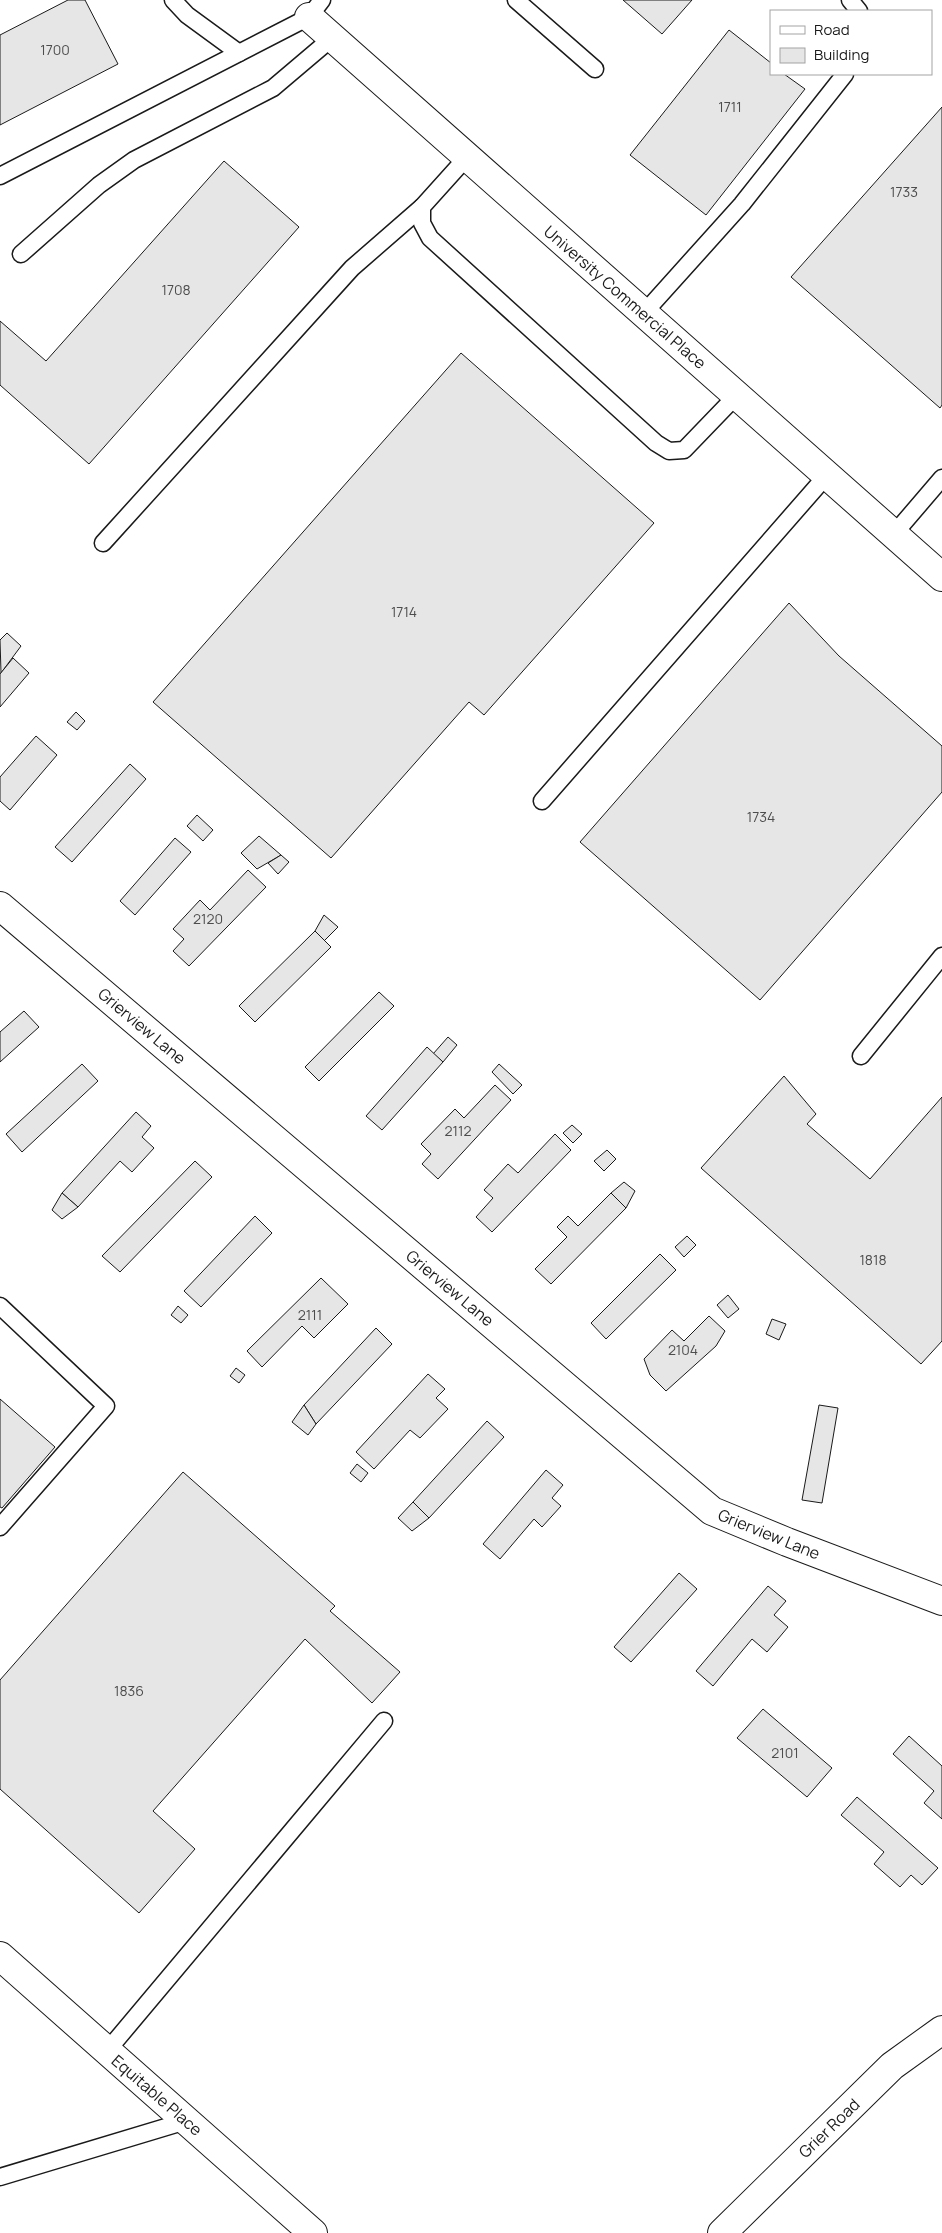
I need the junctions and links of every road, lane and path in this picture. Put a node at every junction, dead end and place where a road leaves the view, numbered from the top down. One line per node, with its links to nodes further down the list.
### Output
1 (173, 0): 7 (lane)
2 (516, 0): 8 (lane)
3 (850, 0): 5 (lane)
4 (315, 8): 6 (street, University Commercial Place); 7 (lane)
5 (859, 10)
6 (332, 38): 10 (street, University Commercial Place); 13 (lane)
7 (239, 53): 11 (lane)
8 (595, 69)
9 (844, 75): 14 (lane)
10 (467, 157): 12 (lane); 14 (street, University Commercial Place)
11 (0, 176)
12 (422, 207): 15 (lane); 19 (lane)
13 (21, 254)
14 (644, 314): 15 (street, University Commercial Place)
15 (737, 396): 16 (street, University Commercial Place)
16 (827, 475): 18 (street, University Commercial Place); 21 (lane)
17 (942, 478): 18 (lane)
18 (894, 534): 20 (street, University Commercial Place)
19 (103, 543)
20 (942, 577)
21 (542, 801)
22 (0, 906): 27 (street, Grierview Lane)
23 (942, 956): 24 (lane)
24 (861, 1056)
25 (0, 1306): 26 (lane)
26 (0, 1527)
27 (942, 1601)
28 (384, 1721): 31 (lane)
29 (0, 1956): 31 (street, Equitable Place)
30 (942, 2030): 35 (street, Grier Road)
31 (107, 2051): 32 (street, Equitable Place)
32 (186, 2120): 33 (lane); 34 (street, Equitable Place)
33 (0, 2177)
34 (313, 2233)
35 (722, 2233)

